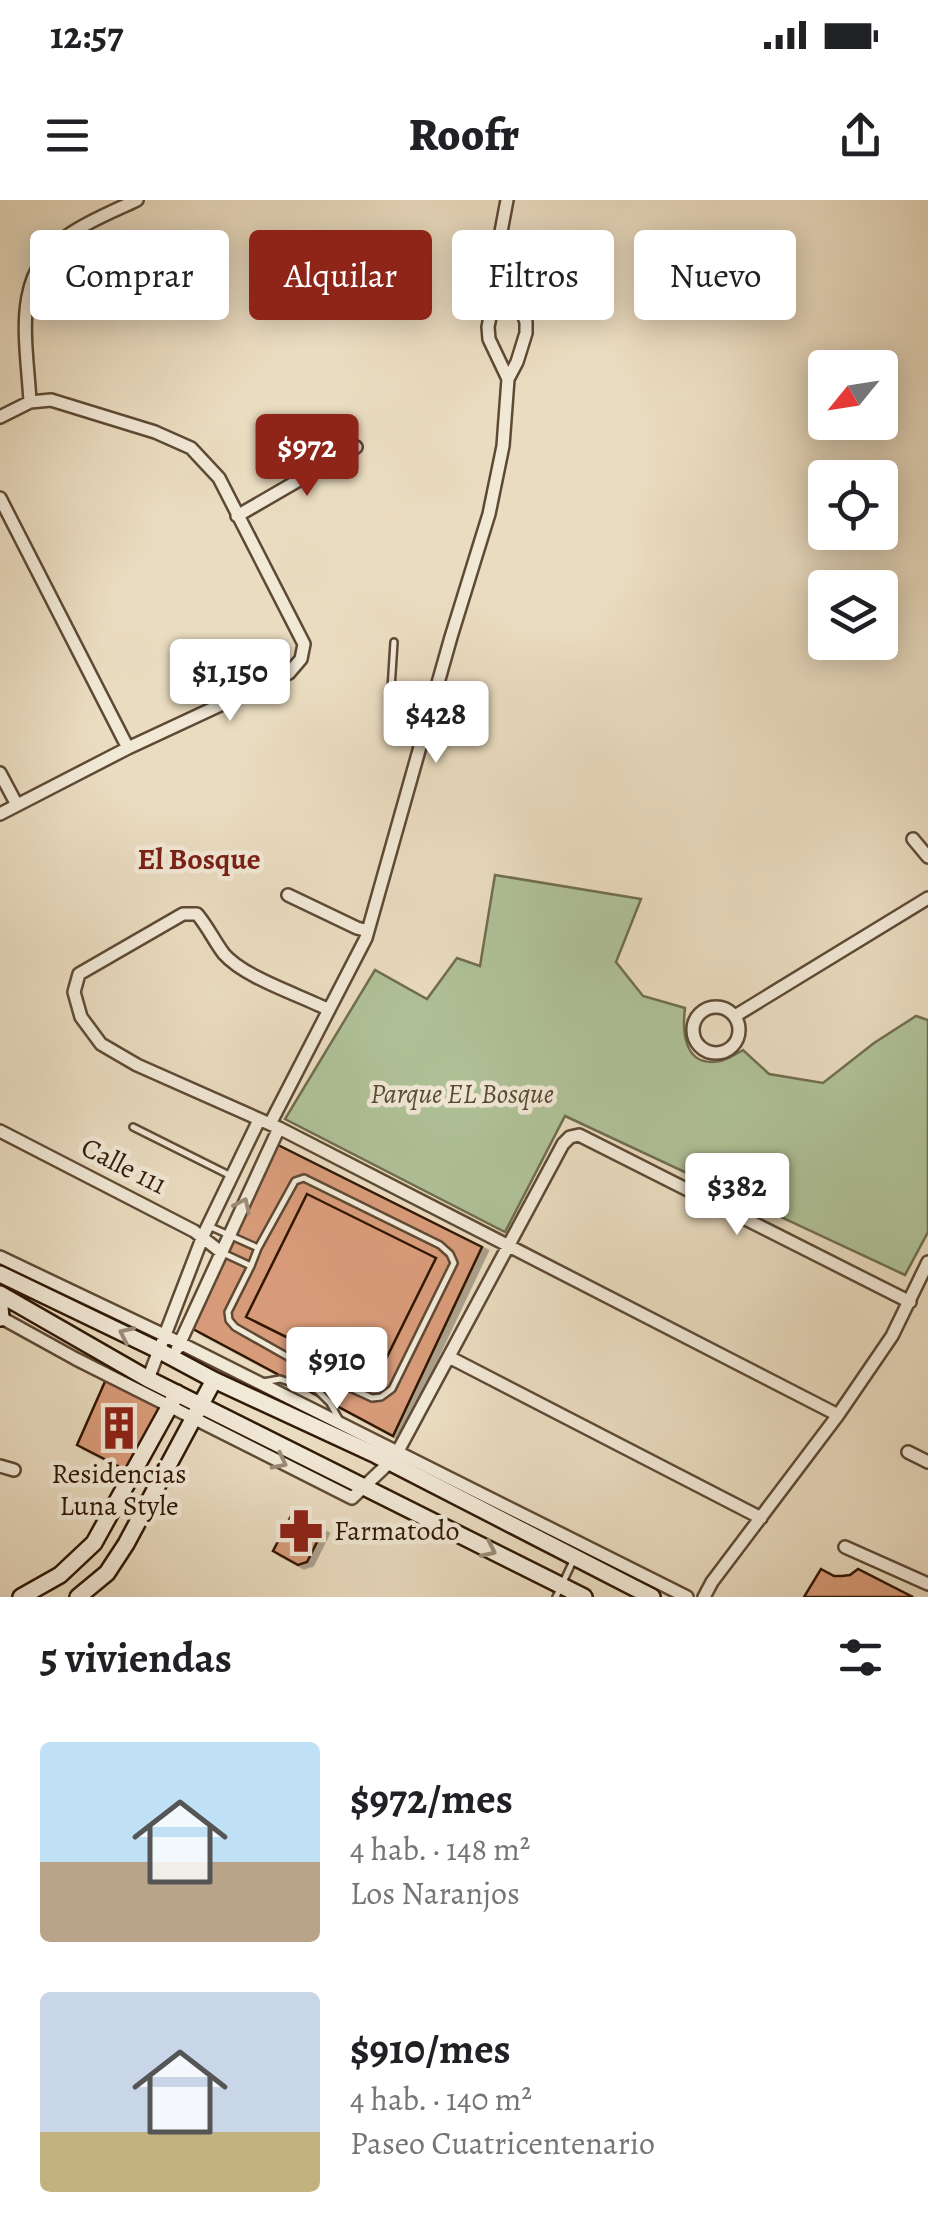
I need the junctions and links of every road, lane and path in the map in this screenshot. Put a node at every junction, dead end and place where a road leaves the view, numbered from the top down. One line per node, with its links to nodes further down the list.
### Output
1 (137, 200): 7 (street)
2 (506, 200): 3 (street)
3 (501, 230)
4 (490, 320): 6 (street)
5 (525, 320): 6 (street)
6 (508, 379): 13 (street)
7 (30, 402): 8 (street); 11 (street)
8 (0, 417)
9 (356, 447): 11 (street)
10 (0, 498): 14 (street)
11 (237, 516): 14 (street)
12 (394, 642): 13 (lane)
13 (434, 699): 22 (street)
14 (128, 748): 16 (street)
15 (0, 772): 16 (street)
16 (17, 805): 17 (street)
17 (0, 814)
18 (912, 839): 19 (street)
19 (928, 857)
20 (288, 894): 22 (street)
21 (928, 898): 24 (street)
22 (368, 930): 23 (street)
23 (330, 1010): 25 (street); 25 (street)
24 (734, 1016): 24 (street)
25 (270, 1124): 28 (street); 30 (street, one-way to 25); 31 (street)
26 (133, 1126): 28 (lane)
27 (0, 1130): 29 (street, Calle 111)
28 (232, 1176): 29 (street)
29 (206, 1231): 30 (lane); 33 (street, Calle 111); 42 (street)
30 (229, 1234): 32 (lane); 33 (street)
31 (508, 1244): 39 (street); 43 (street); 51 (street)
32 (258, 1248): 36 (lane); 45 (lane)
33 (221, 1252): 36 (lane); 42 (street)
34 (0, 1257): 42 (street)
35 (928, 1262): 39 (street)
36 (251, 1266): 44 (lane)
37 (0, 1274): 42 (street, one-way to 37)
38 (0, 1294): 46 (street)
39 (910, 1302): 51 (street)
40 (0, 1308): 41 (street)
41 (0, 1318): 49 (street)
42 (169, 1346): 46 (street); 47 (street); 48 (street)
43 (449, 1357): 54 (street); 59 (street)
44 (311, 1370): 45 (lane); 48 (lane)
45 (320, 1374): 52 (lane)
46 (148, 1379): 49 (street)
47 (214, 1380): 50 (street); 54 (street)
48 (258, 1383): 52 (street)
49 (174, 1400): 50 (street); 64 (street)
50 (197, 1412): 58 (street, one-way to 58); 65 (street)
51 (838, 1415): 59 (street)
52 (342, 1425): 54 (street)
53 (908, 1452): 55 (street)
54 (393, 1458): 58 (street); 61 (street); 68 (street)
55 (928, 1462)
56 (0, 1466): 57 (street)
57 (14, 1470)
58 (364, 1488): 63 (street, one-way to 63)
59 (760, 1518): 69 (street)
60 (845, 1546): 62 (street)
61 (575, 1558): 63 (lane); 67 (street)
62 (928, 1584)
63 (558, 1591): 66 (street)
64 (22, 1597)
65 (78, 1597)
66 (584, 1597)
67 (652, 1597)
68 (688, 1597)
69 (704, 1597)

